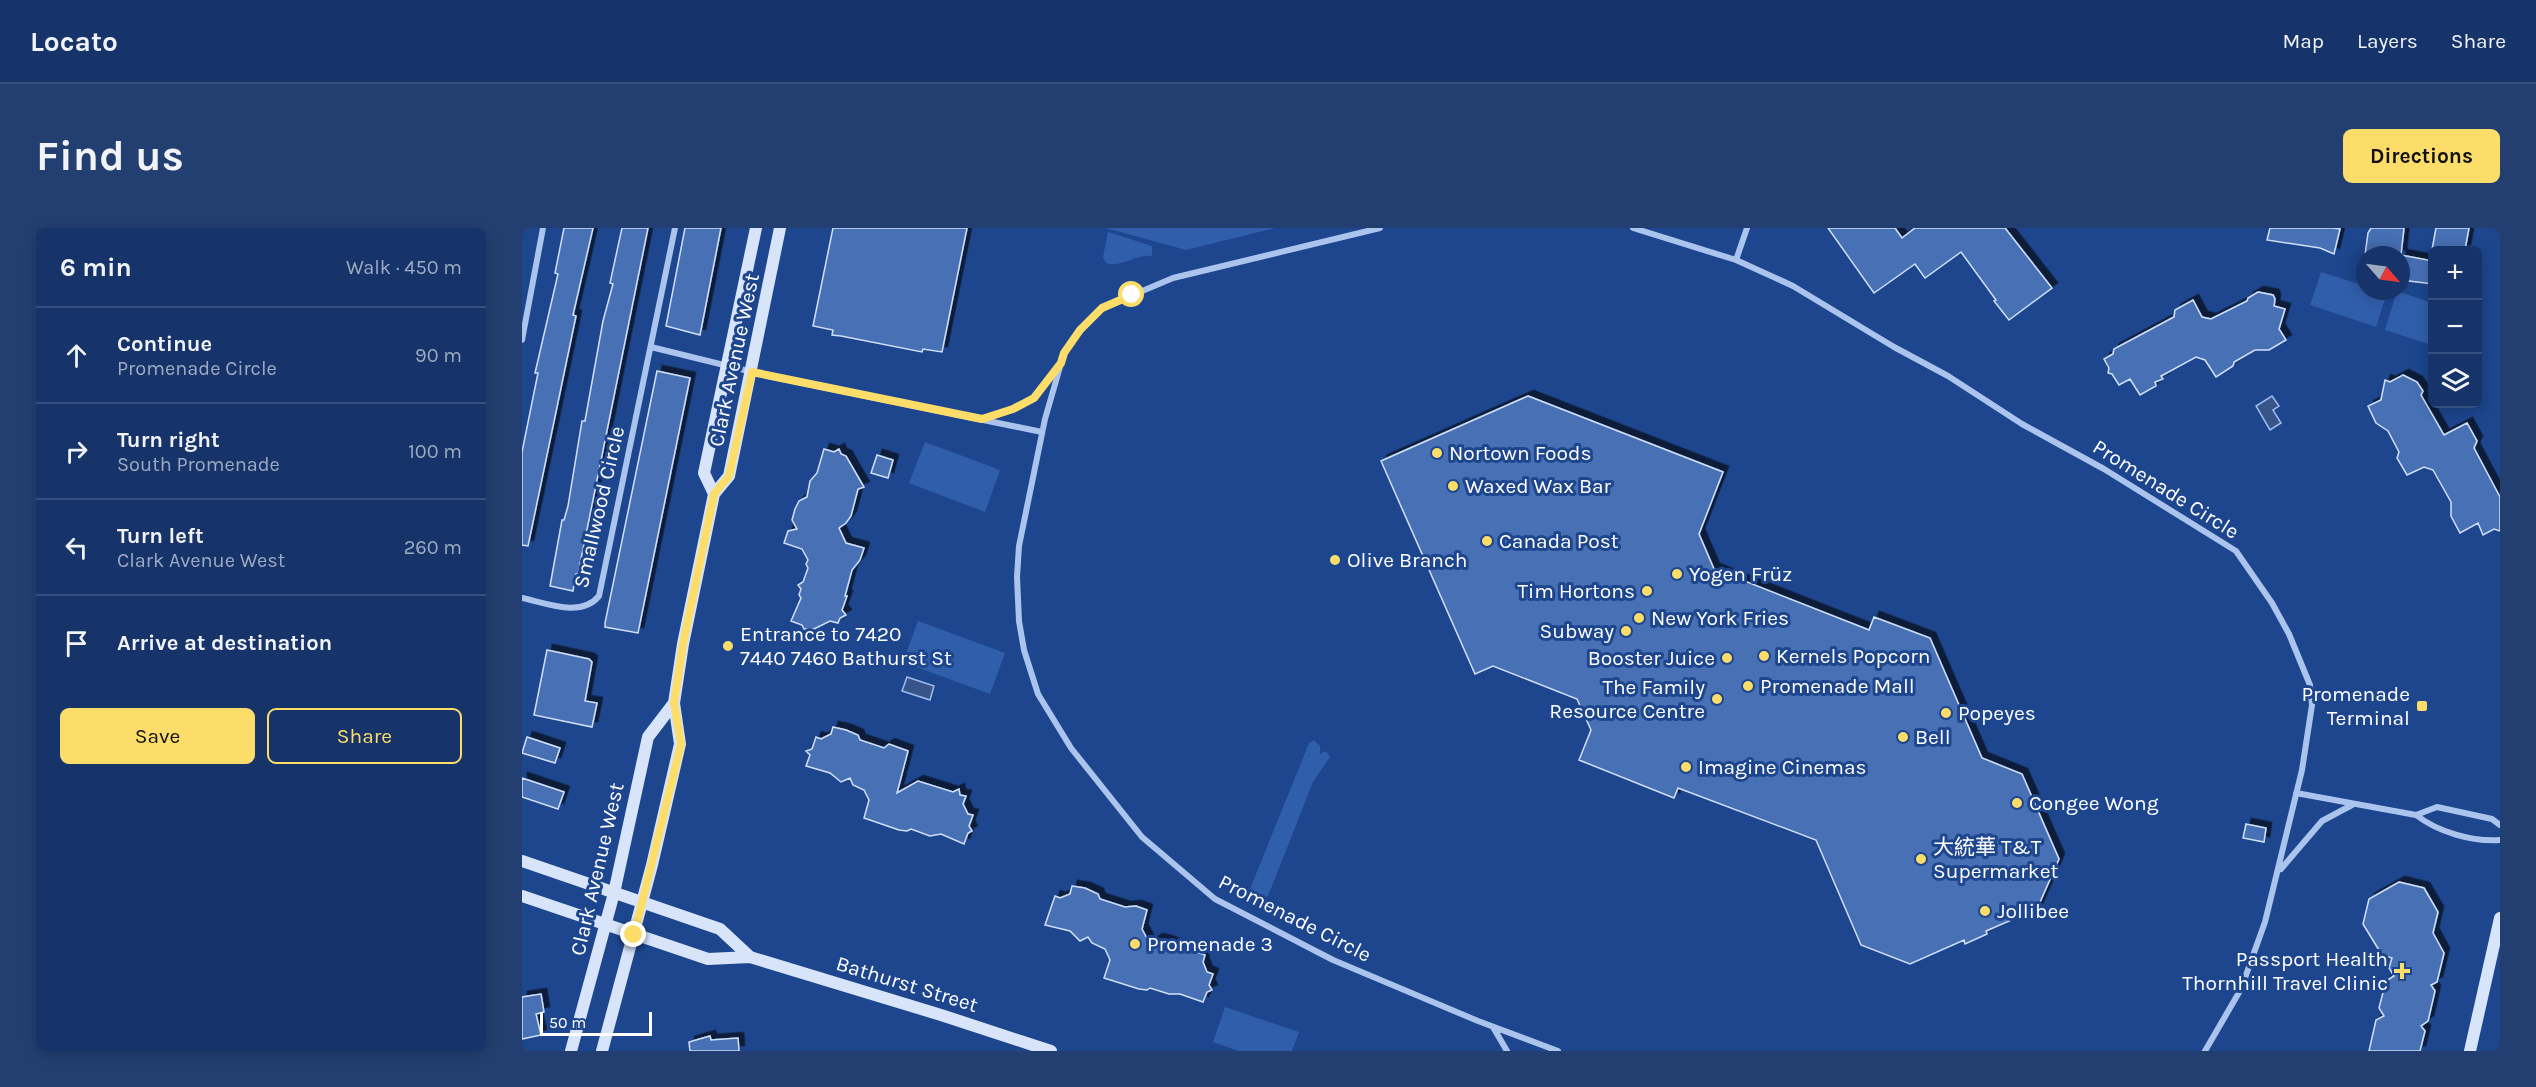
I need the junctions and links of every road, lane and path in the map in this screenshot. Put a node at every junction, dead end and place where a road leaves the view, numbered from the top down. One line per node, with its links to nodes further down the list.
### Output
1 (543, 228): 9 (street)
2 (675, 228): 10 (street, Smallwood Circle)
3 (756, 228): 12 (street, Clark Avenue West)
4 (780, 228): 13 (street, Clark Avenue West)
5 (1380, 228): 11 (street, Promenade Circle)
6 (1633, 228): 8 (street, Promenade Circle)
7 (1747, 228): 8 (street)
8 (1736, 260): 19 (street, Promenade Circle)
9 (522, 340)
10 (651, 347): 12 (street); 17 (street, Smallwood Circle)
11 (1061, 363): 14 (street, Promenade Circle); 15 (street, Promenade Circle)
12 (728, 366): 13 (street); 16 (street, Clark Avenue West)
13 (752, 372): 14 (street); 16 (street, Clark Avenue West)
14 (982, 419): 15 (street)
15 (1042, 432): 33 (street, Promenade Circle)
16 (714, 494): 18 (street, Clark Avenue West)
17 (522, 598)
18 (674, 703): 26 (street, Clark Avenue West); 28 (street, Clark Avenue West)
19 (2296, 793): 20 (street); 25 (street, Promenade Circle)
20 (2353, 804): 21 (street); 25 (street)
21 (2416, 815): 22 (street); 23 (street)
22 (2500, 825)
23 (2500, 840)
24 (522, 861): 26 (street, Bathurst Street)
25 (2278, 872): 39 (street, Promenade Circle)
26 (614, 893): 28 (street, Bathurst Street); 30 (street, Clark Avenue West)
27 (522, 896): 30 (street, Bathurst Street)
28 (642, 903): 31 (street, Clark Avenue West); 32 (street, Bathurst Street)
29 (2500, 918): 40 (street)
30 (605, 925): 31 (street, Bathurst Street); 35 (street, Clark Avenue West)
31 (634, 935): 32 (street, Bathurst Street); 36 (street, Clark Avenue West)
32 (750, 957): 37 (street, Bathurst Street)
33 (1492, 1026): 34 (street, Promenade Circle); 38 (street)
34 (1553, 1050)
35 (571, 1051)
36 (602, 1051)
37 (1051, 1051)
38 (1507, 1051)
39 (2205, 1051)
40 (2470, 1051)

